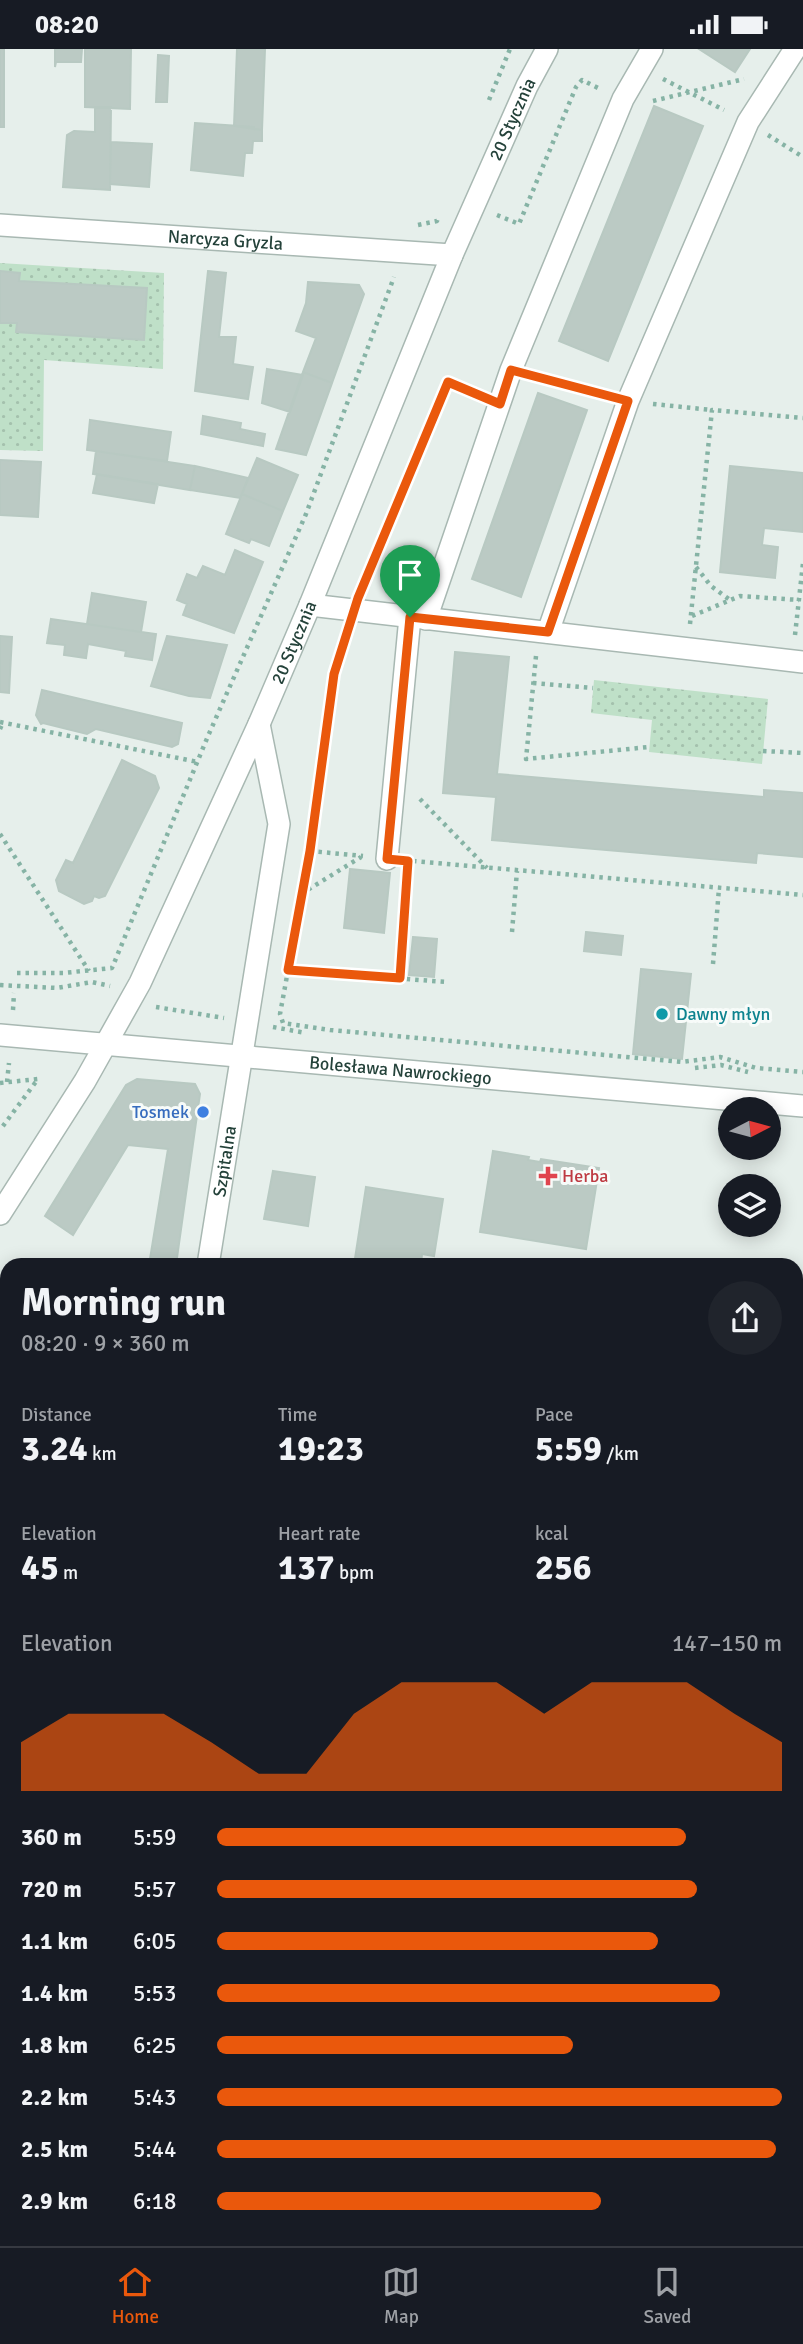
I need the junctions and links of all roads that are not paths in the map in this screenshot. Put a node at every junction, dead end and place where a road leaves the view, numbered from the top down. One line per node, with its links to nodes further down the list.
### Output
1 (547, 49): 5 (street, 20 Stycznia)
2 (652, 49): 7 (street)
3 (795, 49): 8 (street)
4 (0, 225): 5 (street, Narcyza Gryzla)
5 (452, 254): 6 (street, 20 Stycznia)
6 (310, 605): 7 (street); 10 (street, 20 Stycznia)
7 (418, 618): 8 (street); 11 (street)
8 (543, 631): 9 (street)
9 (798, 661)
10 (259, 725): 13 (street, 20 Stycznia); 14 (street, Szpitalna)
11 (398, 860)
12 (0, 1035): 13 (street, Bolesława Nawrockiego)
13 (106, 1044): 14 (street, Bolesława Nawrockiego); 16 (street, 20 Stycznia)
14 (241, 1058): 15 (street, Bolesława Nawrockiego); 17 (street, Szpitalna)
15 (803, 1105)
16 (0, 1214)
17 (209, 1258)

